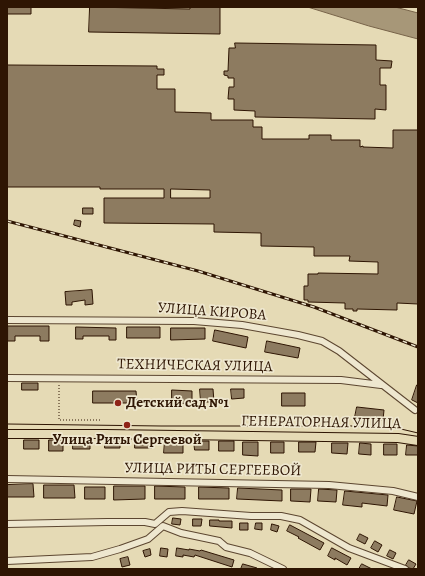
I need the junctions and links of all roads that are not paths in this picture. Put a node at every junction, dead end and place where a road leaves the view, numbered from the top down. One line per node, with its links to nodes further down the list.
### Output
1 (7, 320): 3 (street, УЛИЦА КИРОВА)
2 (7, 378): 3 (street, ТЕХНИЧЕСКАЯ УЛИЦА)
3 (382, 385): 4 (street, УЛИЦА КИРОВА)
4 (415, 410)
5 (7, 434): 6 (main road, ГЕНЕРАТОРНАЯ УЛИЦА)
6 (418, 441)
7 (7, 480): 8 (street, УЛИЦА РИТЫ СЕРГЕЕВОЙ)
8 (418, 497)
9 (7, 524): 10 (street)
10 (154, 524): 11 (street); 14 (street)
11 (163, 526): 12 (street); 13 (street)
12 (7, 561)
13 (283, 569)
14 (405, 569)

